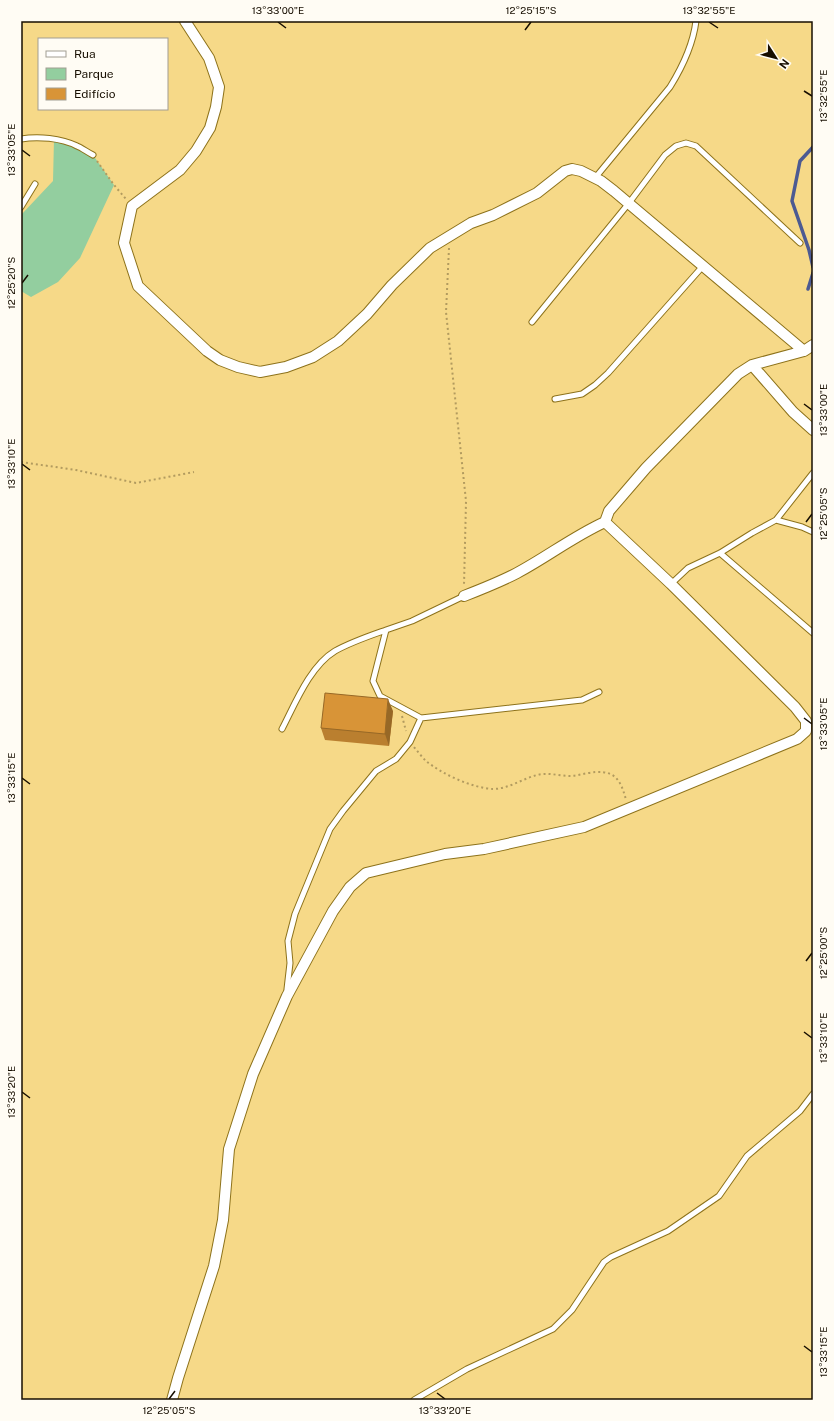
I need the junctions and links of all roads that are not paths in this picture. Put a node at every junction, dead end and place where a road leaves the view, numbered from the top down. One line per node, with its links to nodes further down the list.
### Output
1 (185, 21): 5 (street)
2 (696, 21): 5 (lane)
3 (21, 139): 4 (lane)
4 (93, 155)
5 (595, 178): 7 (street)
6 (35, 184): 8 (lane)
7 (629, 203): 9 (lane); 10 (street); 11 (lane)
8 (21, 207)
9 (800, 243)
10 (703, 266): 13 (street); 15 (lane)
11 (532, 322)
12 (813, 345): 13 (street)
13 (804, 351): 14 (street)
14 (752, 366): 16 (street); 19 (street)
15 (555, 399)
16 (813, 430)
17 (813, 473): 18 (lane)
18 (776, 520): 20 (lane); 21 (lane)
19 (605, 522): 22 (street); 23 (street)
20 (813, 532)
21 (720, 552): 22 (lane); 25 (lane)
22 (671, 584): 29 (street)
23 (464, 596): 24 (lane)
24 (386, 630): 27 (lane); 28 (lane)
25 (813, 632)
26 (599, 692): 27 (lane)
27 (421, 718): 30 (lane)
28 (282, 729)
29 (809, 732): 30 (street)
30 (287, 996): 32 (street)
31 (813, 1094): 33 (lane)
32 (172, 1400)
33 (414, 1400)

